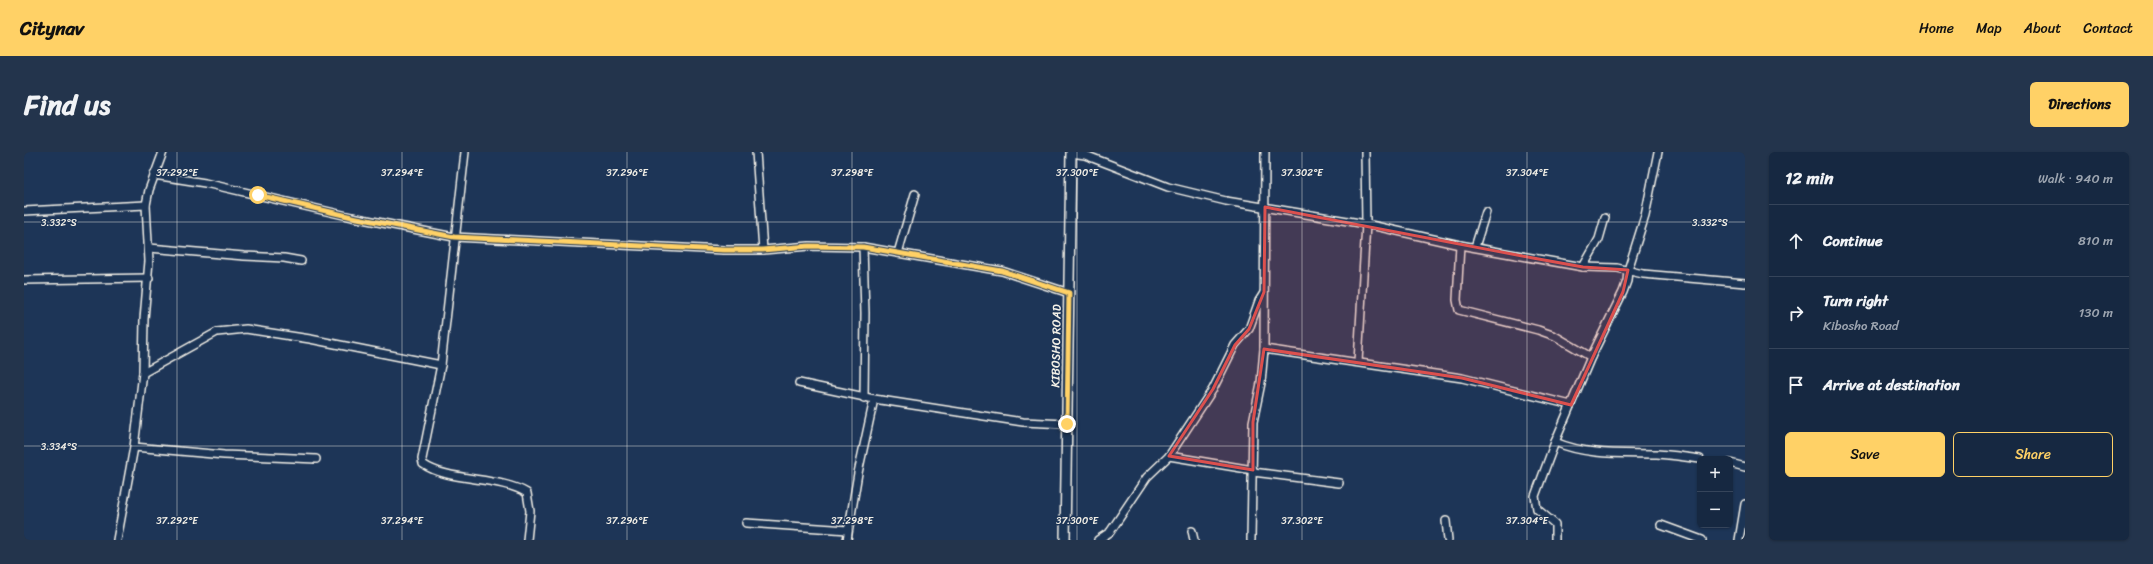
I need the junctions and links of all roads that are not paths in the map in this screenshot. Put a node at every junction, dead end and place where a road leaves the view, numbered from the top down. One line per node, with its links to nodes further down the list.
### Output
1 (163, 152): 8 (street)
2 (465, 152): 16 (street)
3 (756, 152): 21 (street)
4 (1071, 152): 11 (street); 30 (street, KIBOSHO ROAD)
5 (1265, 152): 11 (street)
6 (1365, 152): 15 (street)
7 (1658, 152): 25 (street)
8 (154, 175): 10 (street); 16 (street)
9 (915, 194): 22 (street)
10 (146, 206): 12 (street); 19 (street)
11 (1265, 207): 15 (street); 29 (street)
12 (24, 211)
13 (1486, 212): 20 (street)
14 (1605, 218): 24 (street)
15 (1366, 224): 17 (street); 33 (street)
16 (454, 237): 21 (street); 34 (street)
17 (1460, 245): 20 (street); 32 (street)
18 (863, 247): 21 (street); 22 (street); 37 (street)
19 (149, 248): 23 (street); 26 (street)
20 (1475, 248): 24 (street)
21 (762, 250)
22 (898, 253): 30 (street)
23 (301, 261)
24 (1583, 267): 25 (street)
25 (1628, 270): 28 (street); 32 (street)
26 (149, 278): 27 (street); 35 (street)
27 (24, 280)
28 (1745, 282)
29 (1264, 292): 31 (street); 43 (street)
30 (1069, 293): 40 (street, KIBOSHO ROAD)
31 (1264, 349): 33 (street); 48 (street)
32 (1591, 357): 39 (street)
33 (1358, 362): 39 (street)
34 (441, 365): 35 (street); 57 (street)
35 (143, 373): 42 (street)
36 (799, 383): 37 (street)
37 (864, 398): 38 (street)
38 (874, 399): 40 (street); 54 (street)
39 (1571, 405): 41 (street)
40 (1067, 424): 59 (street, KIBOSHO ROAD)
41 (1555, 442): 45 (street); 64 (street)
42 (134, 447): 44 (street); 56 (street)
43 (1169, 456): 48 (street); 60 (street)
44 (316, 459)
45 (1697, 459)
46 (1733, 464): 47 (street)
47 (1745, 467)
48 (1253, 471): 49 (street); 62 (street)
49 (1339, 483)
50 (1745, 505): 66 (street)
51 (1446, 521): 63 (street)
52 (746, 524): 54 (street)
53 (1661, 526): 65 (street)
54 (848, 530): 58 (street)
55 (1192, 531): 61 (street)
56 (117, 540)
57 (528, 540)
58 (847, 540)
59 (1065, 540)
60 (1098, 540)
61 (1194, 540)
62 (1251, 540)
63 (1448, 540)
64 (1555, 540)
65 (1702, 540)
66 (1739, 540)

